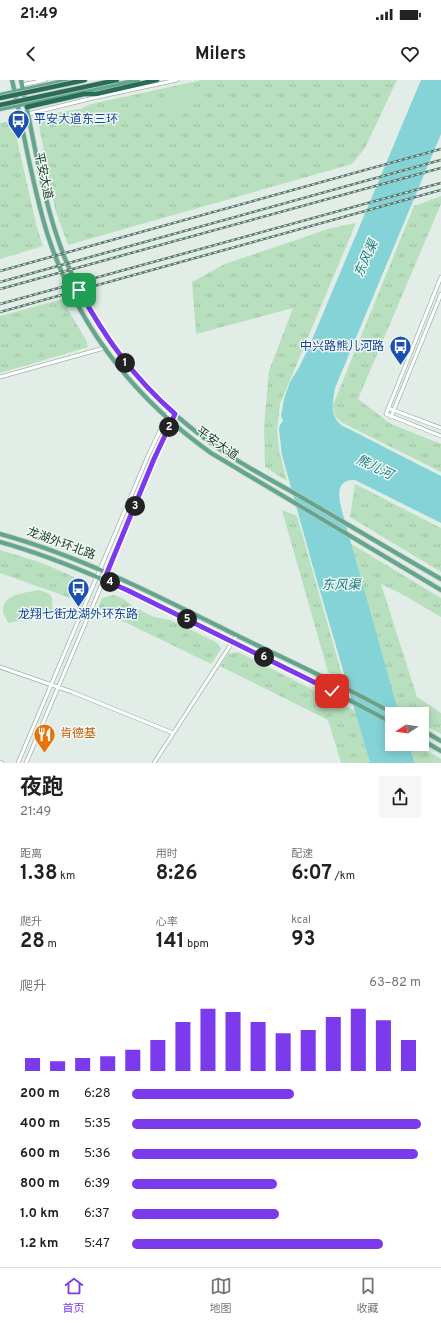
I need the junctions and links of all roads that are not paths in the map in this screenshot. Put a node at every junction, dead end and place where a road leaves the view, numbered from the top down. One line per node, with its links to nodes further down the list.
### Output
1 (12, 80): 10 (main road, 平安大道)
2 (45, 80): 9 (street)
3 (68, 80): 9 (main road)
4 (85, 80): 12 (highway, bridge)
5 (117, 80): 13 (highway, bridge)
6 (138, 80): 15 (main road)
7 (157, 80): 15 (highway)
8 (177, 80): 17 (street)
9 (22, 85): 10 (main road); 15 (main road, 平安大道)
10 (15, 92): 11 (main road); 14 (main road, 平安大道)
11 (0, 95)
12 (0, 98)
13 (0, 105)
14 (18, 105): 15 (main road); 16 (main road); 20 (main road, 平安大道)
15 (26, 105): 17 (main road, 平安大道)
16 (0, 109)
17 (28, 114): 23 (main road, 平安大道)
18 (441, 277): 22 (street)
19 (441, 294): 24 (street)
20 (104, 348): 21 (street); 27 (main road, 平安大道)
21 (0, 377)
22 (388, 408): 24 (street); 26 (street)
23 (170, 410): 25 (main road, 平安大道); 27 (street)
24 (394, 410): 26 (street); 29 (street)
25 (175, 414): 28 (street); 37 (main road, 平安大道)
26 (391, 417): 30 (street)
27 (166, 418): 28 (main road, 平安大道); 33 (street)
28 (171, 422): 34 (street); 38 (main road, 平安大道)
29 (441, 428)
30 (441, 436)
31 (0, 534): 33 (main road, 龙湖外环北路)
32 (0, 542): 35 (main road, 龙湖外环北路)
33 (101, 570): 34 (main road, 龙湖外环北路); 35 (street)
34 (107, 573): 36 (street); 39 (main road, 龙湖外环北路)
35 (98, 577): 36 (main road, 龙湖外环北路); 42 (street)
36 (104, 580): 40 (main road, 龙湖外环北路); 43 (street)
37 (441, 580)
38 (441, 590)
39 (237, 635): 40 (street); 44 (main road, 龙湖外环北路)
40 (232, 642): 45 (main road, 龙湖外环北路); 46 (street)
41 (0, 667): 42 (street)
42 (52, 685): 43 (street); 51 (street)
43 (58, 687): 46 (street); 52 (street)
44 (385, 709)
45 (385, 719)
46 (173, 733): 53 (street)
47 (429, 734): 48 (main road)
48 (441, 741)
49 (429, 744): 50 (main road)
50 (441, 751)
51 (18, 763)
52 (26, 763)
53 (154, 763)

